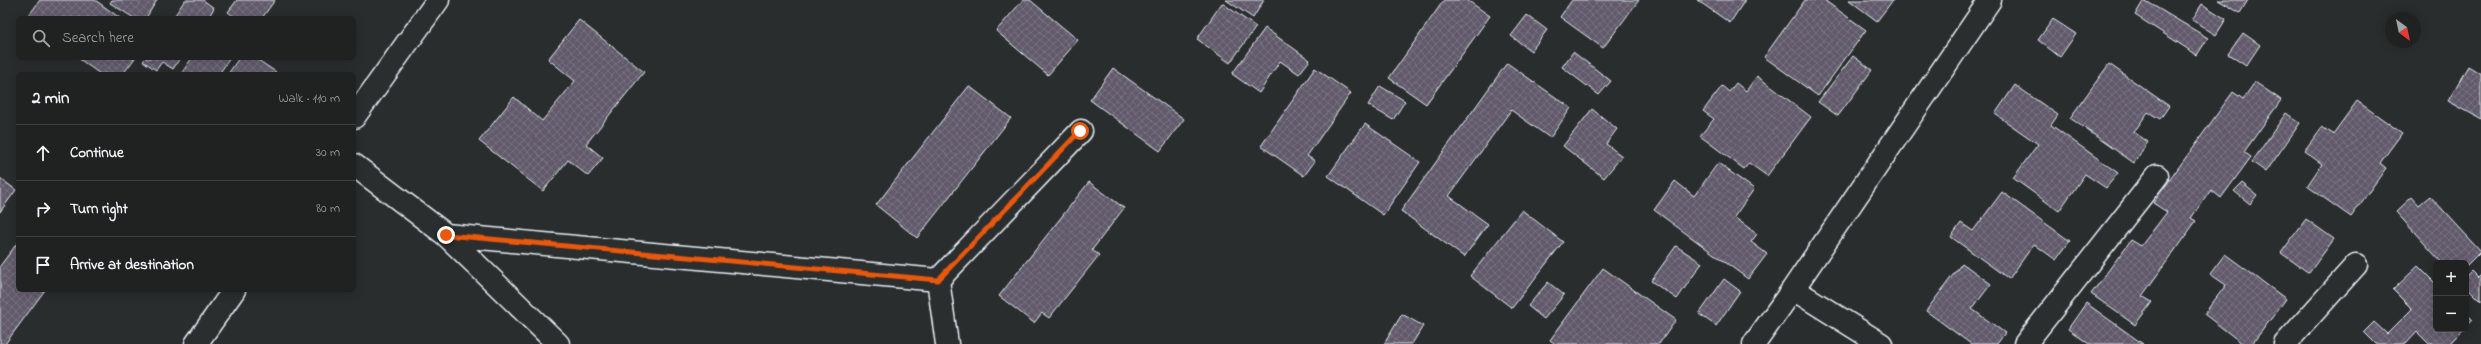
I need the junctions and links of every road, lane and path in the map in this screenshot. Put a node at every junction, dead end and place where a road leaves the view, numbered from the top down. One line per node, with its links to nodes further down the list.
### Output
1 (438, 0): 3 (street)
2 (1990, 0): 10 (street)
3 (356, 114)
4 (1080, 131): 9 (street)
5 (356, 167): 7 (street)
6 (2157, 176): 17 (street)
7 (446, 235): 9 (street); 13 (street)
8 (2356, 265): 18 (street)
9 (938, 280): 14 (street)
10 (1793, 289): 15 (street); 16 (street)
11 (233, 292): 12 (street)
12 (196, 344)
13 (558, 344)
14 (947, 344)
15 (1754, 344)
16 (1881, 344)
17 (2025, 344)
18 (2285, 344)

